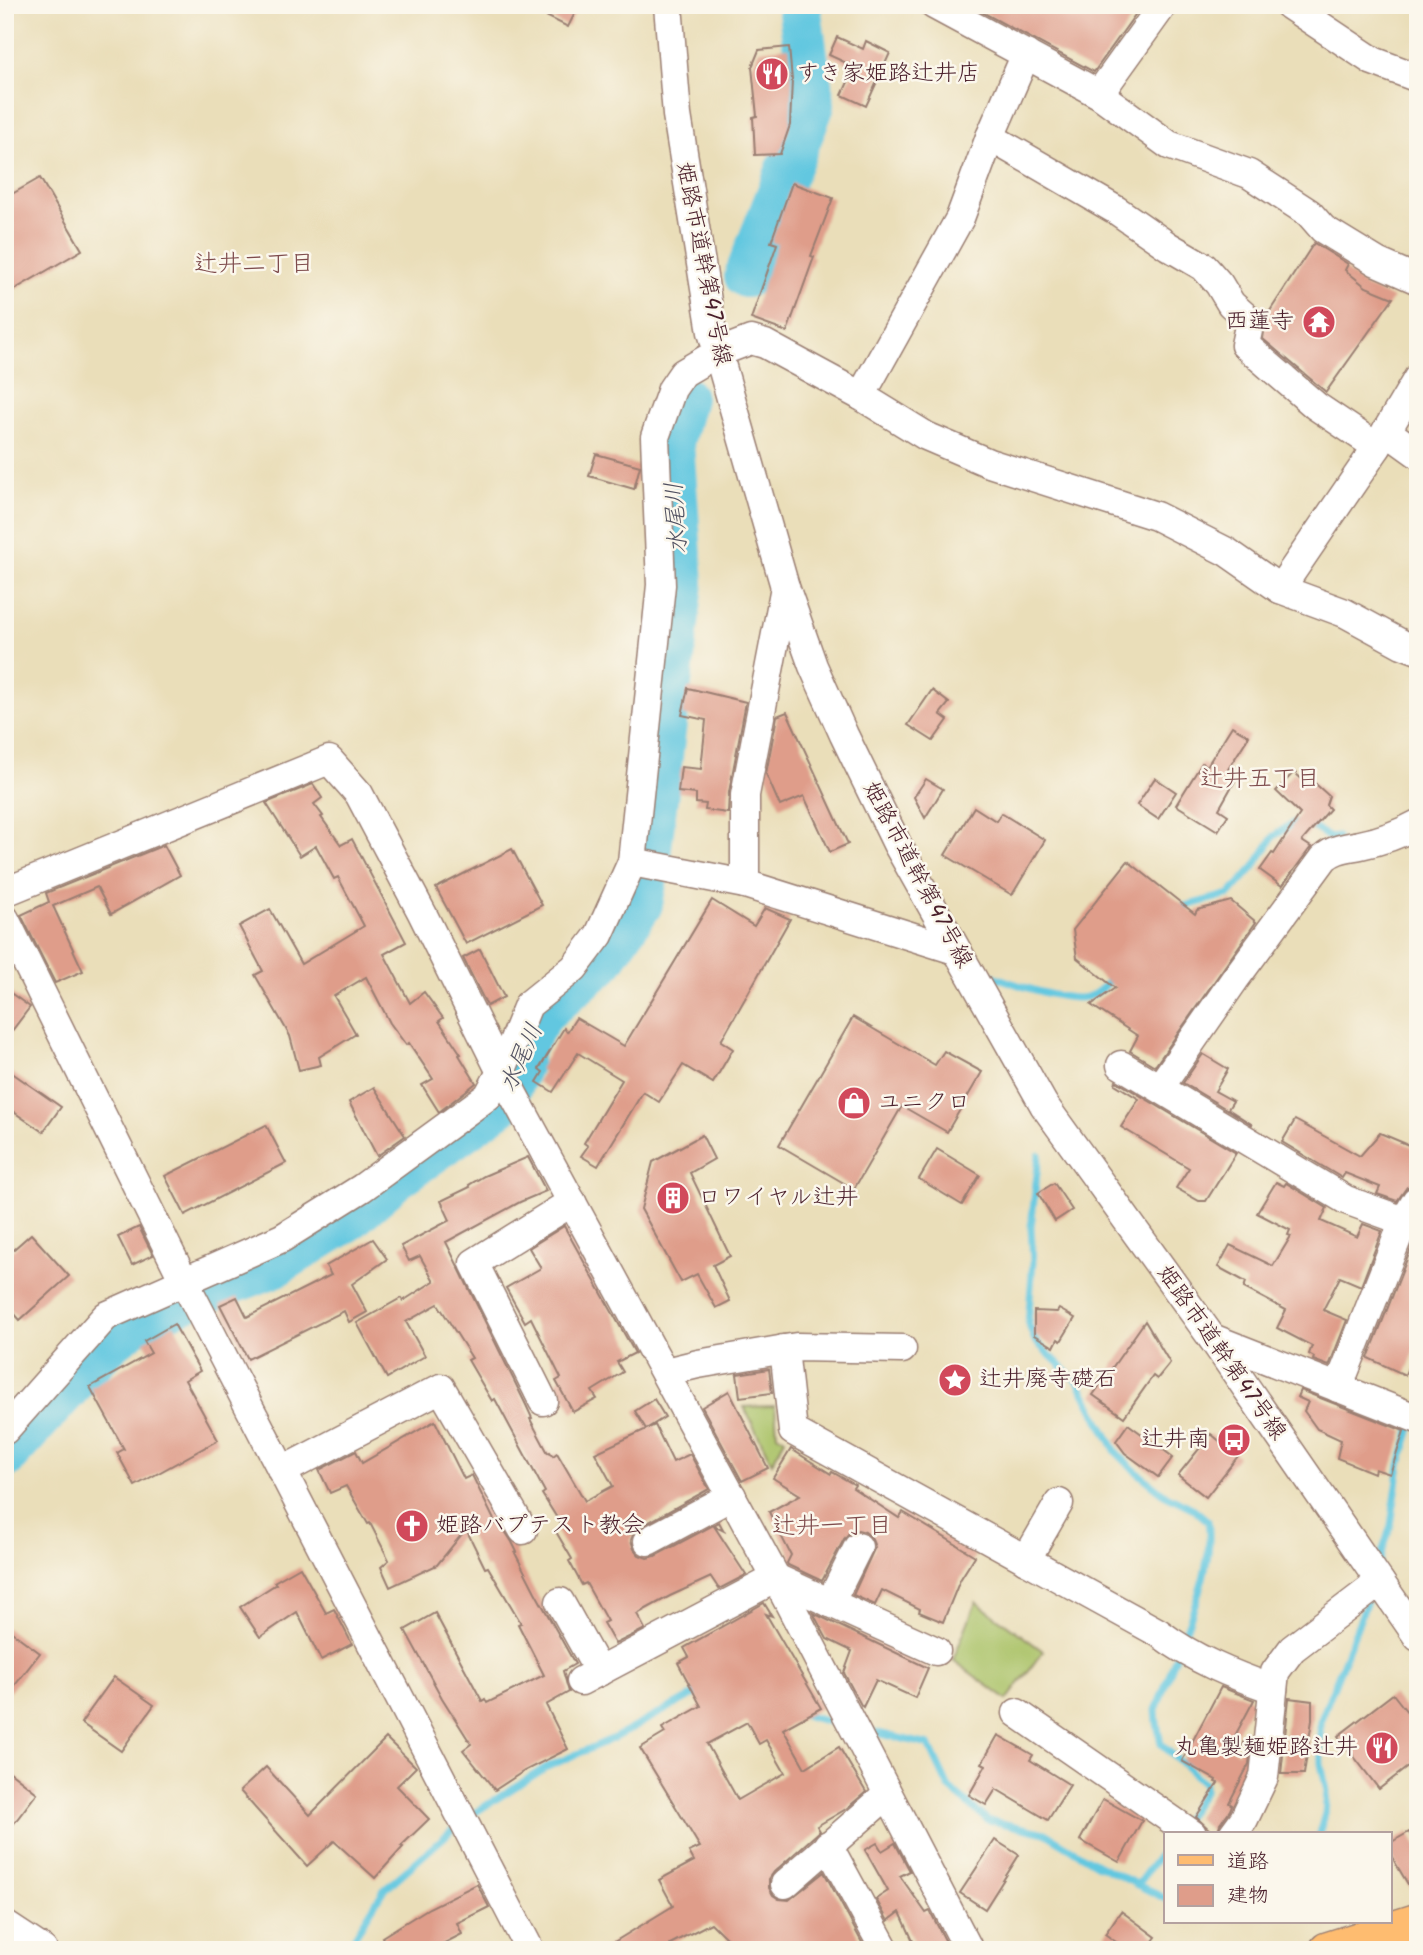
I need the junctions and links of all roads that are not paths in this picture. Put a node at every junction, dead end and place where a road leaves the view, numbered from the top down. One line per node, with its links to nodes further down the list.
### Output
1 (668, 5): 10 (street, 姫路市道幹第47号線)
2 (934, 5): 5 (street)
3 (1163, 5): 7 (street)
4 (1289, 5): 6 (street)
5 (1026, 54): 7 (street); 8 (street)
6 (1418, 78)
7 (1099, 94): 9 (street)
8 (990, 137): 12 (street); 13 (street)
9 (1418, 280)
10 (717, 353): 12 (street); 15 (street, 姫路市道幹第47号線); 19 (street)
11 (1418, 378): 13 (street)
12 (861, 396): 16 (street)
13 (1381, 439): 14 (street); 16 (street)
14 (1418, 454)
15 (785, 587): 20 (street); 23 (street, 姫路市道幹第47号線)
16 (1280, 589): 17 (street)
17 (1418, 650)
18 (1418, 824): 26 (street)
19 (632, 862): 20 (street); 25 (street)
20 (745, 884): 23 (street)
21 (5, 892): 25 (street)
22 (5, 919): 29 (street)
23 (955, 950): 30 (street, 姫路市道幹第47号線)
24 (1121, 1065): 26 (street)
25 (501, 1072): 27 (street); 29 (street)
26 (1160, 1087): 28 (street)
27 (572, 1202): 33 (street); 35 (street)
28 (1411, 1212): 34 (street)
29 (184, 1281): 36 (street); 38 (street)
30 (1212, 1338): 34 (street); 46 (street, 姫路市道幹第47号線)
31 (784, 1349): 32 (street); 33 (street); 44 (street)
32 (902, 1349)
33 (664, 1372): 39 (street)
34 (1338, 1388): 37 (street)
35 (543, 1401)
36 (10, 1413)
37 (1418, 1419)
38 (282, 1471): 41 (street); 61 (street)
39 (732, 1496): 42 (street); 45 (street)
40 (1059, 1503): 44 (street)
41 (523, 1530)
42 (648, 1541)
43 (858, 1548): 48 (street)
44 (1026, 1560): 51 (street)
45 (776, 1578): 47 (street); 48 (street); 53 (street)
46 (1380, 1583): 49 (street, 姫路市道幹第47号線); 51 (street)
47 (560, 1602)
48 (830, 1602): 50 (street)
49 (1418, 1637)
50 (936, 1651)
51 (1273, 1689): 55 (street)
52 (1017, 1713): 54 (street)
53 (887, 1795): 56 (street); 63 (street)
54 (1189, 1832)
55 (1234, 1832)
56 (828, 1845): 57 (street); 62 (street)
57 (785, 1884)
58 (5, 1925): 60 (street)
59 (1416, 1926): 64 (main road)
60 (43, 1950)
61 (530, 1950)
62 (886, 1950)
63 (970, 1950)
64 (1327, 1950)

